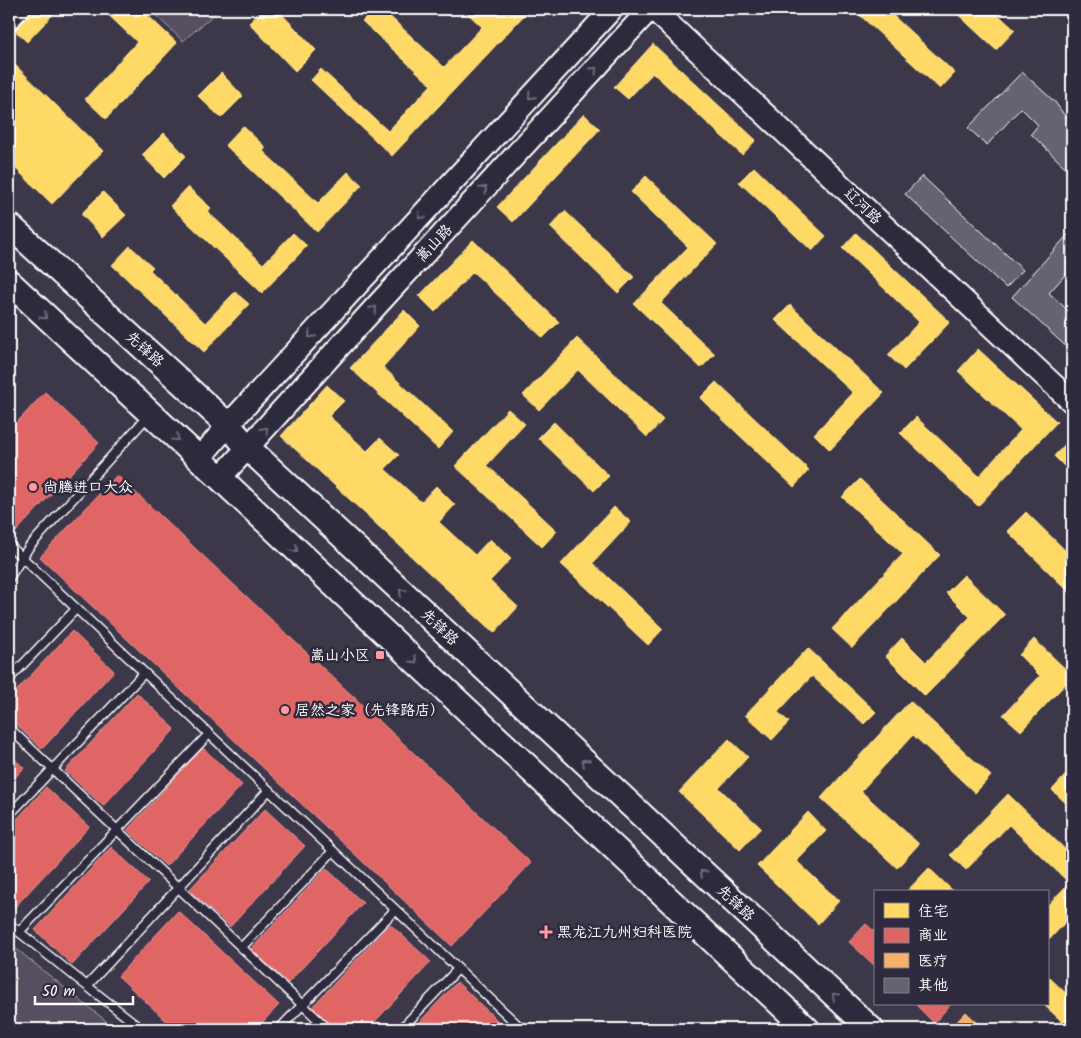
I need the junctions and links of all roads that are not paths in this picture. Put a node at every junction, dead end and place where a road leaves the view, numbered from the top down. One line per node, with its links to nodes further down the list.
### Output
1 (22, 9): 5 (street)
2 (612, 9): 11 (main road, 嵩山路, one-way to 11)
3 (652, 9): 9 (main road, 辽河路); 12 (main road, 嵩山路, one-way to 3)
4 (672, 9): 8 (main road, 辽河路)
5 (9, 23)
6 (9, 225): 11 (main road, 先锋路)
7 (9, 282): 10 (main road, one-way to 10)
8 (1072, 389)
9 (1072, 402)
10 (150, 414): 13 (main road, one-way to 13); 16 (lane)
11 (228, 425): 12 (main road, 先锋路); 13 (main road, 嵩山路)
12 (248, 448): 14 (main road, 嵩山路); 42 (main road, 先锋路, one-way to 12)
13 (199, 459): 14 (main road)
14 (220, 478): 41 (main road, one-way to 41)
15 (9, 545): 16 (lane)
16 (22, 558): 17 (lane); 18 (lane)
17 (9, 578)
18 (76, 609): 19 (lane); 20 (lane)
19 (144, 673): 22 (lane); 23 (lane)
20 (9, 679)
21 (9, 728): 23 (lane)
22 (209, 734): 24 (lane); 26 (lane)
23 (52, 769): 25 (lane); 26 (lane)
24 (269, 790): 27 (lane); 28 (lane)
25 (9, 814)
26 (117, 831): 28 (lane); 31 (lane)
27 (333, 851): 29 (lane); 32 (lane)
28 (178, 888): 32 (lane); 34 (lane)
29 (396, 910): 33 (lane); 35 (lane)
30 (9, 924): 31 (lane)
31 (19, 932): 34 (lane)
32 (241, 948): 35 (lane)
33 (458, 968): 39 (lane); 40 (lane)
34 (88, 986): 36 (lane)
35 (303, 1005): 37 (lane); 38 (lane)
36 (142, 1029)
37 (278, 1029)
38 (328, 1029)
39 (401, 1029)
40 (520, 1029)
41 (807, 1029)
42 (871, 1029)

